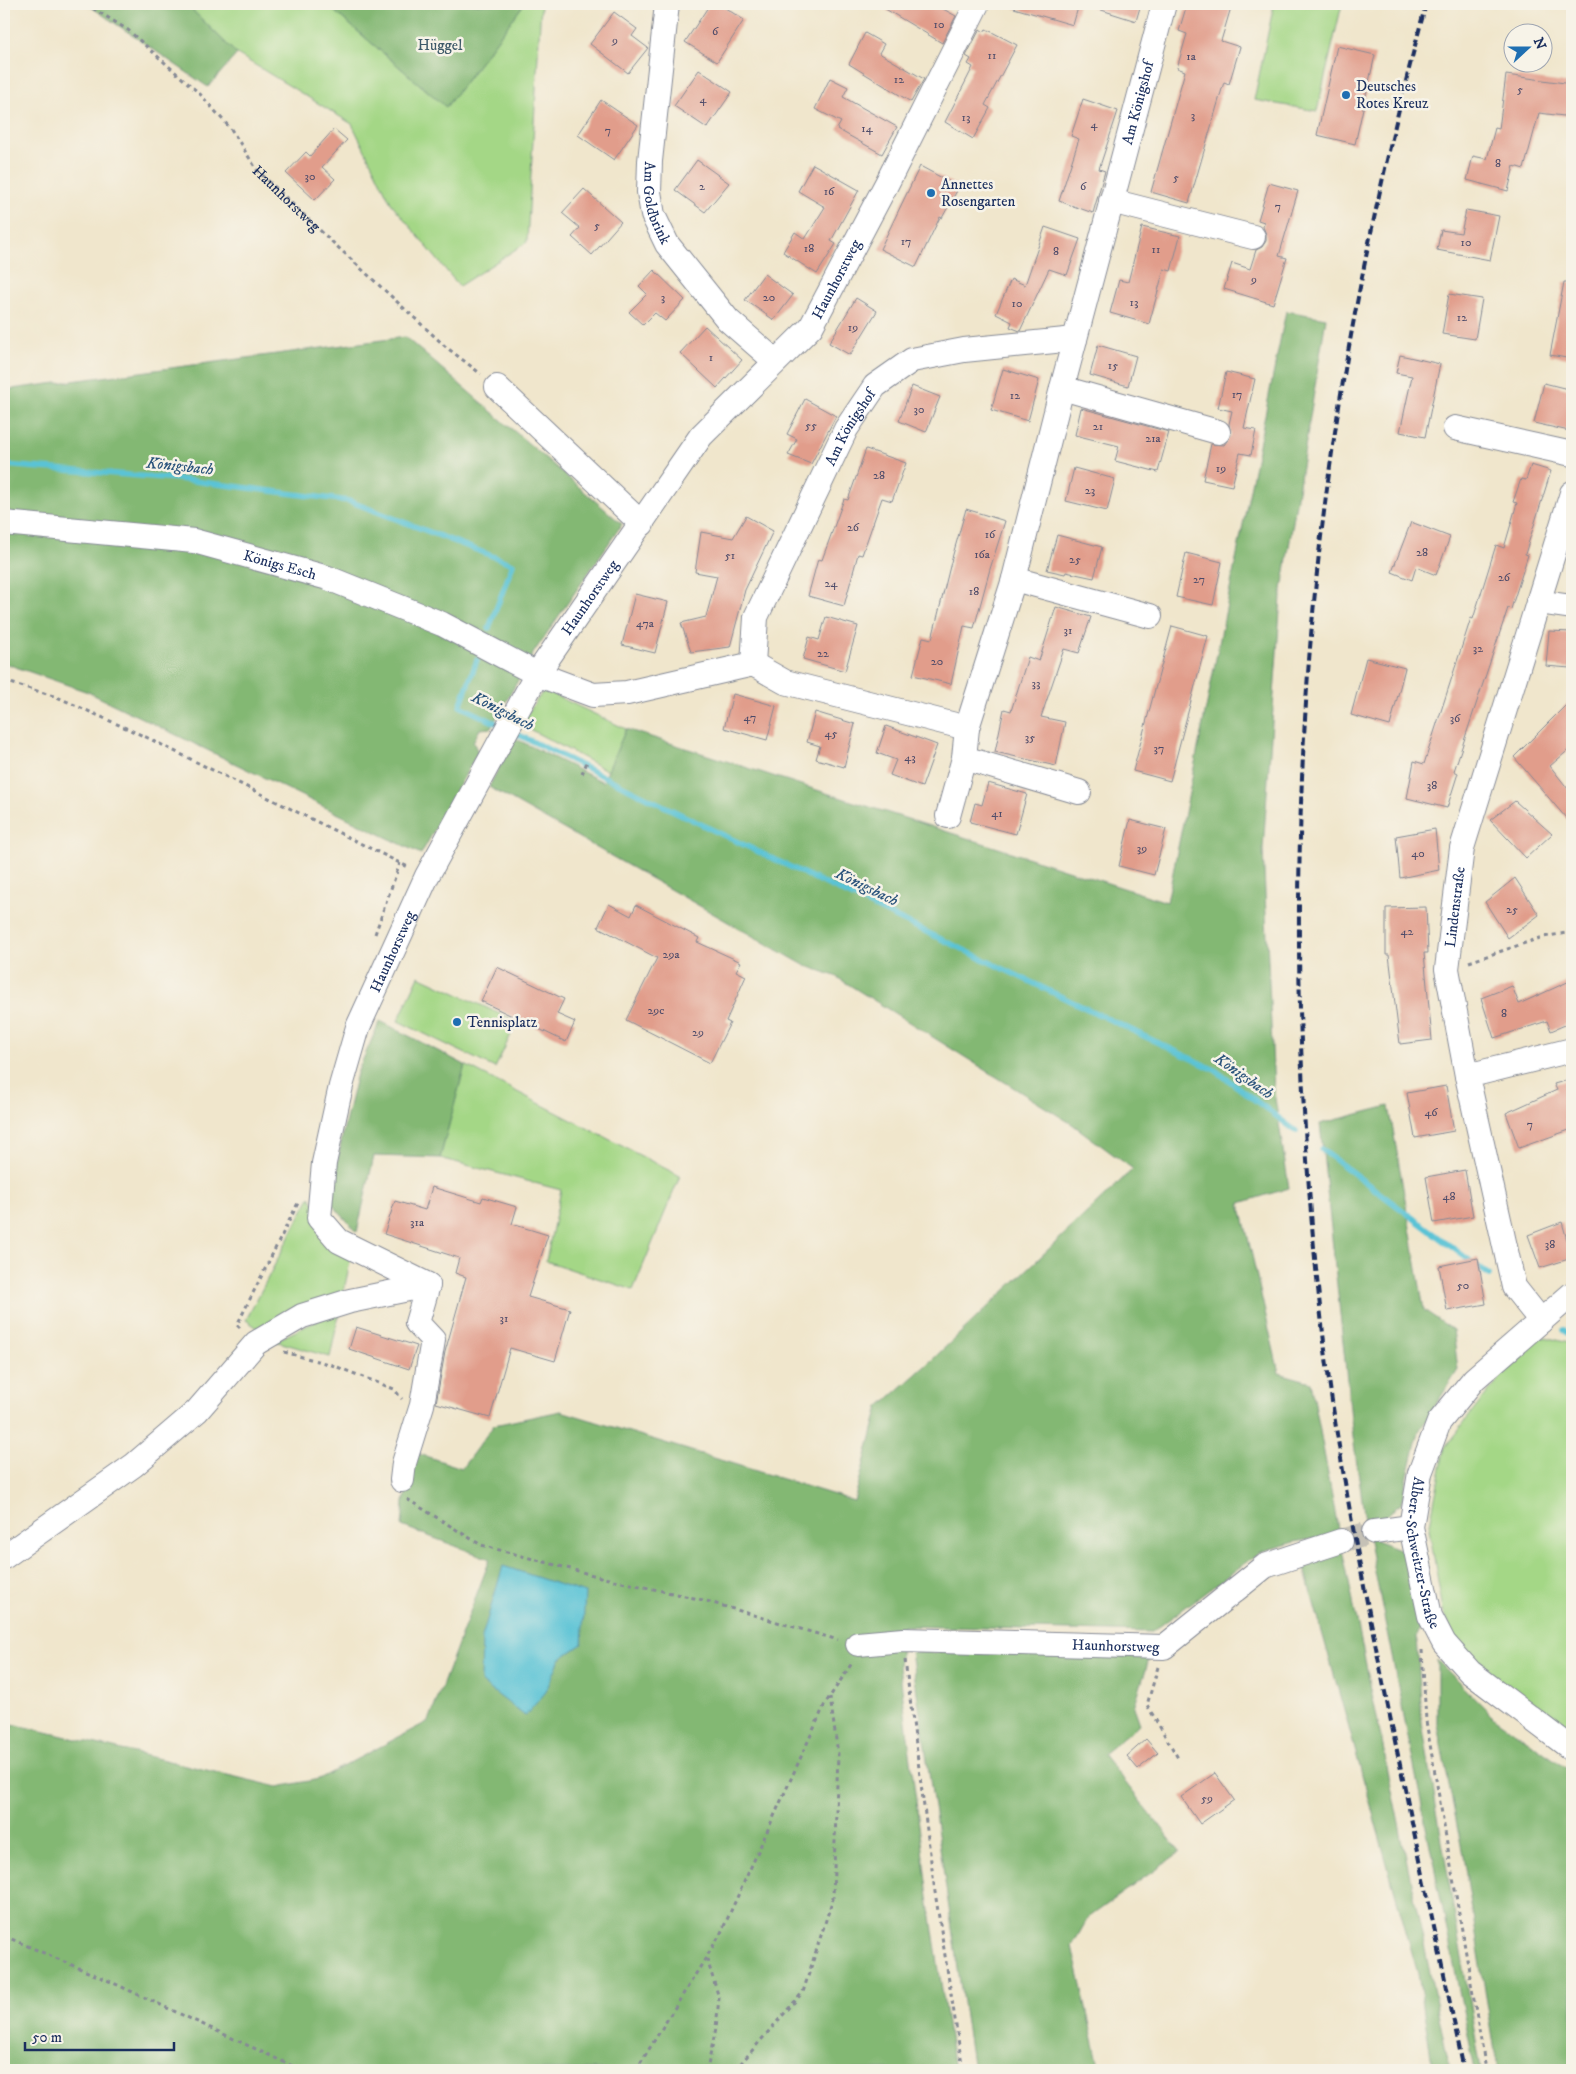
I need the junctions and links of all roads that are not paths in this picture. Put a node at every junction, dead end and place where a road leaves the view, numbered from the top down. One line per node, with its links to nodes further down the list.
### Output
1 (667, 4): 7 (street, Am Goldbrink)
2 (977, 4): 7 (street, Haunhorstweg)
3 (1164, 4): 4 (street, Am Königshof)
4 (1111, 201): 5 (street); 6 (street, Am Königshof)
5 (1253, 237)
6 (1075, 340): 9 (street, Am Königshof); 20 (street, Am Königshof)
7 (775, 361): 15 (street, Haunhorstweg)
8 (497, 387): 15 (street)
9 (1062, 388): 11 (street); 16 (street, Am Königshof)
10 (1455, 428): 12 (street)
11 (1218, 432)
12 (1572, 454)
13 (1572, 493): 17 (street, Lindenstraße)
14 (4, 523): 21 (street, Königs Esch)
15 (642, 524): 21 (street, Haunhorstweg)
16 (1014, 579): 19 (street); 22 (street, Am Königshof)
17 (1538, 602): 18 (street); 27 (street, Lindenstraße)
18 (1572, 607)
19 (1150, 616)
20 (753, 664): 21 (street); 22 (street)
21 (537, 674): 28 (street, Haunhorstweg)
22 (967, 728): 23 (street, Am Königshof)
23 (964, 758): 24 (street); 25 (street, Am Königshof)
24 (1079, 792)
25 (948, 816)
26 (1572, 1050): 27 (street)
27 (1467, 1076): 30 (street, Lindenstraße)
28 (428, 1285): 31 (street); 35 (street)
29 (1572, 1294): 30 (street, Albert-Schweitzer-Straße)
30 (1541, 1321): 32 (street, Albert-Schweitzer-Straße)
31 (402, 1480)
32 (1412, 1527): 33 (street); 37 (street, Albert-Schweitzer-Straße)
33 (1374, 1532)
34 (1341, 1541): 36 (street, Haunhorstweg)
35 (4, 1557)
36 (858, 1644)
37 (1572, 1749)

